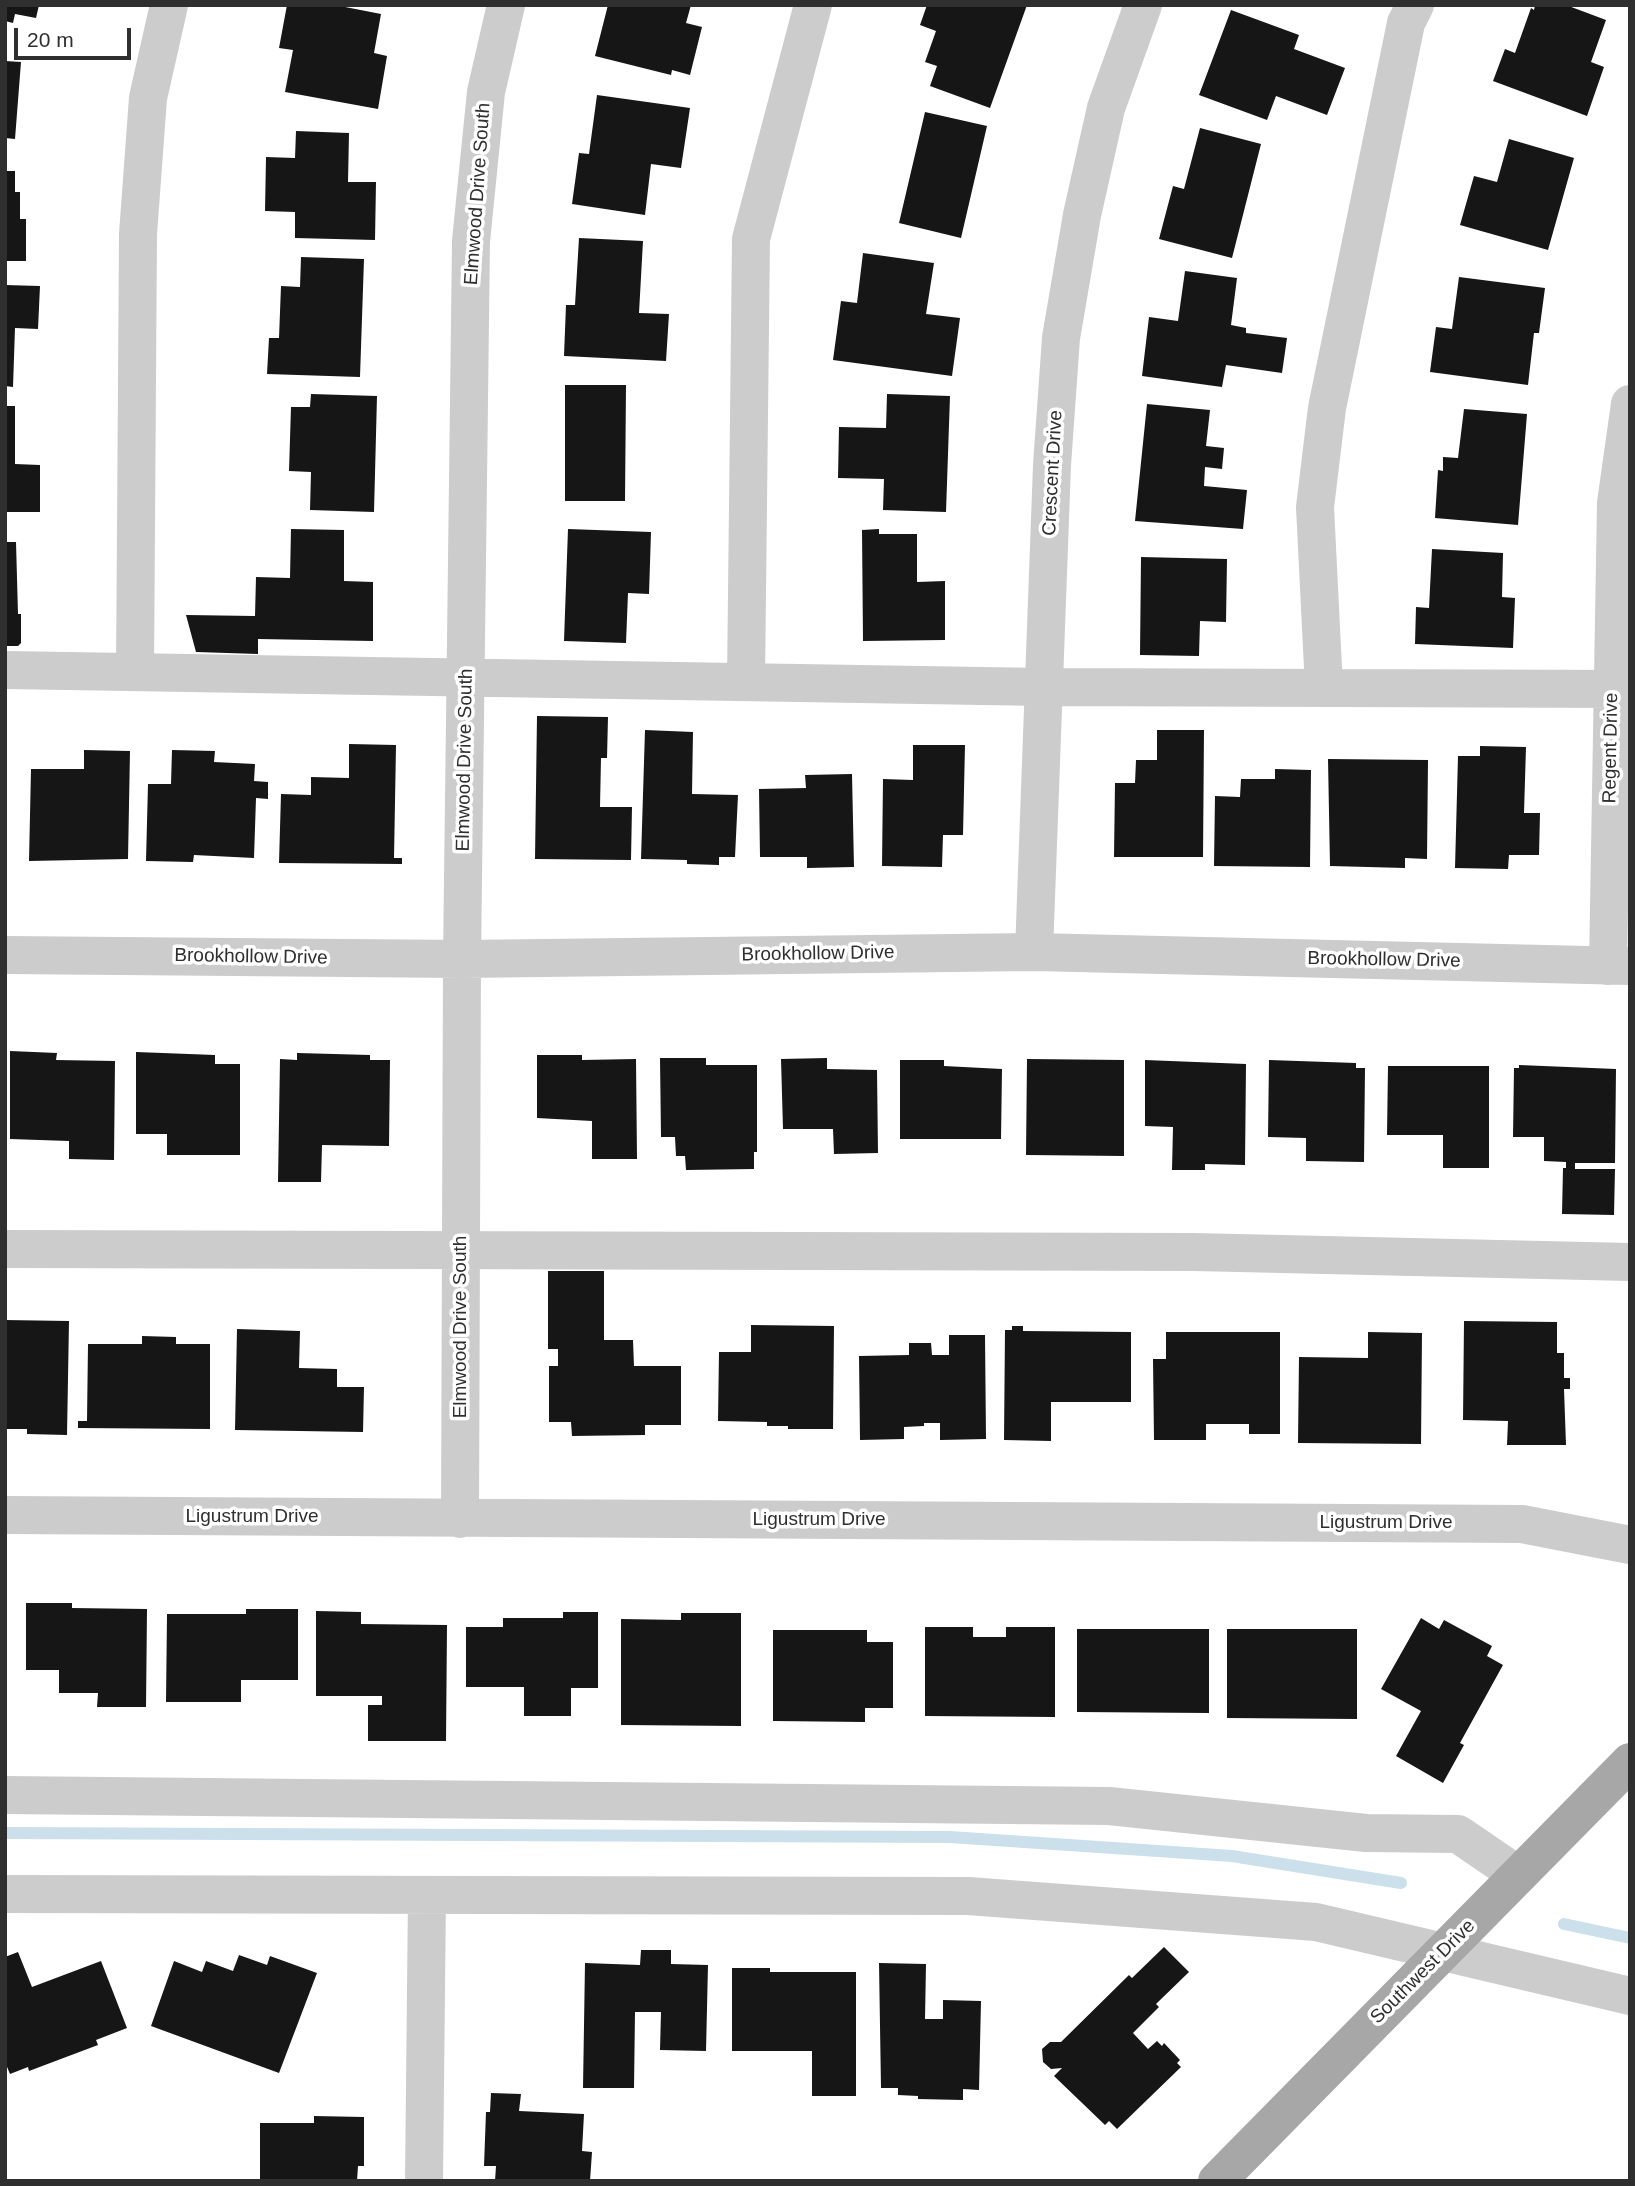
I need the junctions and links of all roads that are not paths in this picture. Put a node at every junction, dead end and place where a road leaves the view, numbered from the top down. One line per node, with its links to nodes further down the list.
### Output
1 (169, 5): 8 (street)
2 (506, 5): 9 (street, Elmwood Drive South)
3 (813, 5): 10 (street)
4 (1143, 5): 11 (street, Crescent Drive)
5 (1415, 5): 12 (street)
6 (1630, 404): 13 (street, Regent Drive)
7 (5, 670): 8 (street)
8 (135, 672): 9 (street)
9 (466, 677): 10 (street); 16 (street, Elmwood Drive South)
10 (746, 682): 11 (street)
11 (1044, 687): 12 (street); 14 (street, Crescent Drive)
12 (1324, 688): 13 (street)
13 (1621, 689): 17 (street, Regent Drive)
14 (1034, 952): 16 (street, Brookhollow Drive); 17 (street, Brookhollow Drive)
15 (5, 955): 16 (street, Brookhollow Drive)
16 (462, 959): 19 (street, Elmwood Drive South)
17 (1619, 966)
18 (5, 1249): 19 (street)
19 (461, 1252): 20 (street); 22 (street, Elmwood Drive South)
20 (1630, 1262)
21 (5, 1515): 22 (street, Ligustrum Drive)
22 (460, 1519): 23 (street, Ligustrum Drive)
23 (1630, 1545)
24 (1630, 1762): 26 (main road, Southwest Drive)
25 (5, 1795): 26 (street)
26 (1518, 1875): 29 (main road, Southwest Drive)
27 (5, 1894): 28 (street)
28 (427, 1895): 29 (street); 31 (street)
29 (1444, 1950): 30 (street); 32 (main road, Southwest Drive)
30 (1630, 1996)
31 (424, 2181)
32 (1217, 2181)

